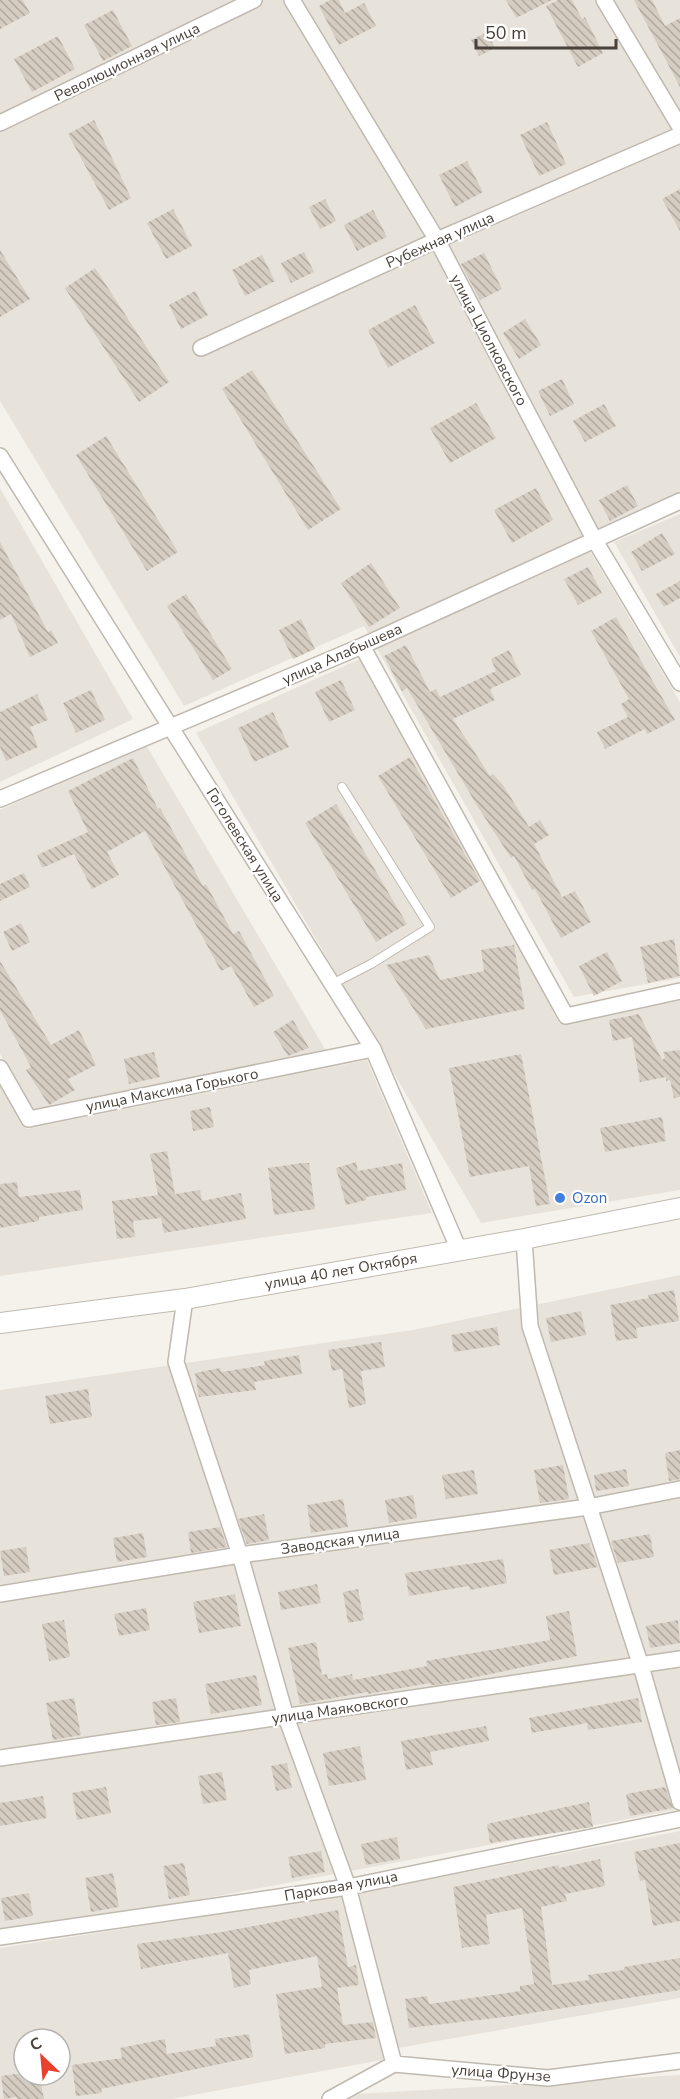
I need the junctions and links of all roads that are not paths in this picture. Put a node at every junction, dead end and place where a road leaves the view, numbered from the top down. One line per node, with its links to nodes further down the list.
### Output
1 (254, 0): 4 (street, Революционная улица)
2 (292, 0): 7 (street, улица Циолковского)
3 (604, 0): 5 (street)
4 (0, 123)
5 (680, 127)
6 (680, 135): 7 (street, Рубежная улица)
7 (437, 240): 8 (street, Рубежная улица); 11 (street, улица Циолковского)
8 (201, 348)
9 (0, 456): 14 (street, Гоголевская улица)
10 (680, 501): 11 (street, улица Алабышева)
11 (594, 539): 12 (street, улица Алабышева); 13 (street, улица Циолковского)
12 (362, 646): 14 (street, улица Алабышева); 18 (street)
13 (680, 683)
14 (172, 727): 16 (street, улица Алабышева); 17 (street, Гоголевская улица)
15 (342, 787): 17 (lane)
16 (0, 799)
17 (332, 984): 19 (street, Гоголевская улица)
18 (680, 991)
19 (373, 1049): 20 (street, улица Максима Горького); 23 (street, Гоголевская улица)
20 (0, 1068)
21 (680, 1208): 22 (street, улица 40 лет Октября)
22 (524, 1239): 23 (street, улица 40 лет Октября); 27 (street)
23 (459, 1250): 24 (street, улица 40 лет Октября)
24 (185, 1299): 25 (street, улица 40 лет Октября); 28 (street)
25 (0, 1323)
26 (680, 1489): 27 (street, Заводская улица)
27 (588, 1507): 28 (street, Заводская улица); 31 (street)
28 (240, 1555): 29 (street, Заводская улица); 32 (street)
29 (0, 1594)
30 (680, 1659): 31 (street, улица Маяковского)
31 (641, 1666): 32 (street, улица Маяковского); 34 (street)
32 (286, 1717): 33 (street, улица Маяковского); 36 (street)
33 (0, 1758)
34 (680, 1802)
35 (680, 1819): 36 (street, Парковая улица)
36 (348, 1887): 37 (street, Парковая улица); 39 (street)
37 (0, 1938)
38 (680, 2061): 39 (street, улица Фрунзе)
39 (394, 2064): 40 (street)
40 (330, 2099)

